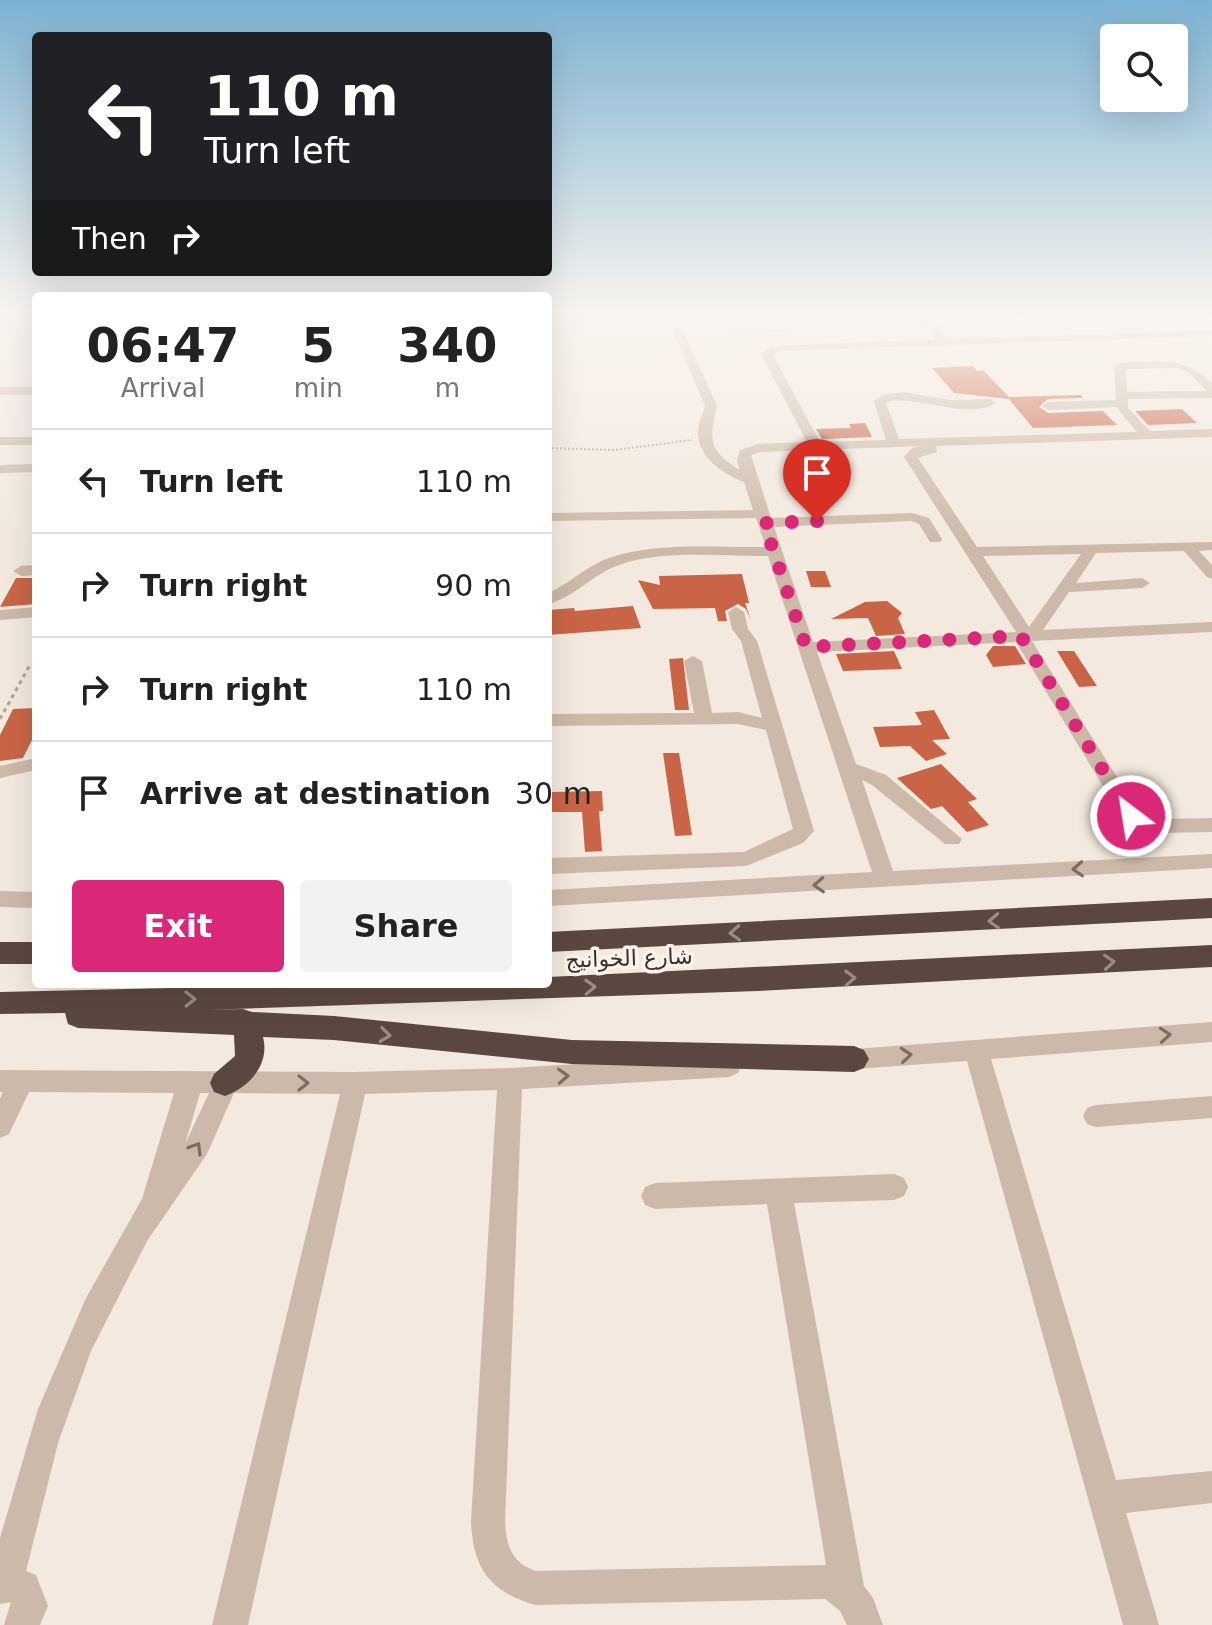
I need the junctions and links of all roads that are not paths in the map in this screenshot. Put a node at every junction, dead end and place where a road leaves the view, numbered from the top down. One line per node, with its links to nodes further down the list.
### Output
1 (706, 394): 17 (street)
2 (788, 394): 14 (street)
3 (1121, 394): 5 (street)
4 (1180, 394): 5 (street)
5 (1122, 399): 7 (street); 9 (street)
6 (990, 403): 13 (street)
7 (1048, 406)
8 (1212, 433): 9 (street)
9 (1147, 435): 13 (street)
10 (1212, 440): 25 (street)
11 (0, 441): 12 (street)
12 (32, 441)
13 (894, 444): 14 (street)
14 (816, 447): 17 (street)
15 (32, 468): 16 (street)
16 (0, 469)
17 (749, 479): 19 (street)
18 (552, 517): 19 (street)
19 (763, 519): 20 (street); 24 (street)
20 (935, 539)
21 (1187, 546): 22 (street); 23 (street); 27 (street)
22 (1212, 546)
23 (1092, 549): 25 (street); 26 (street)
24 (774, 551): 31 (street); 39 (street)
25 (972, 552): 38 (street)
26 (1075, 573): 29 (street); 30 (street)
27 (1212, 574)
28 (1142, 583): 29 (street)
29 (1120, 584): 30 (street)
30 (1065, 588): 38 (street)
31 (552, 597)
32 (32, 612): 34 (street)
33 (736, 612): 43 (street)
34 (0, 615)
35 (0, 621): 36 (street)
36 (32, 621)
37 (1212, 627): 38 (street)
38 (1027, 636): 39 (street); 47 (street)
39 (806, 647): 45 (street)
40 (693, 661): 41 (street)
41 (704, 718): 42 (street); 43 (street)
42 (552, 720)
43 (775, 727): 50 (street)
44 (32, 765): 46 (street)
45 (846, 767): 48 (street); 51 (street)
46 (0, 772)
47 (1212, 825)
48 (952, 839)
49 (1212, 861): 51 (street, one-way to 51)
50 (552, 866)
51 (886, 881): 52 (street, one-way to 52)
52 (552, 898)
53 (0, 899): 54 (street)
54 (32, 900)
55 (1212, 908): 56 (highway, شارع الخوانيج, one-way to 56)
56 (552, 942)
57 (0, 953): 58 (highway)
58 (32, 953)
59 (1212, 956): 60 (highway, شارع الخوانيج, one-way to 59)
60 (0, 1003): 61 (highway)
61 (243, 1021): 64 (highway, one-way to 64); 68 (highway)
62 (1212, 1032): 63 (street, one-way to 62)
63 (976, 1049): 64 (street, one-way to 63); 78 (street)
64 (854, 1059): 65 (street, one-way to 64)
65 (510, 1079): 69 (street); 80 (street)
66 (10, 1081): 67 (street); 72 (street)
67 (190, 1083): 68 (street); 76 (street)
68 (225, 1083): 69 (street, one-way to 69); 76 (street, one-way to 68)
69 (355, 1083): 82 (street)
70 (1212, 1107): 71 (street)
71 (1096, 1116)
72 (0, 1126)
73 (894, 1187): 74 (street)
74 (778, 1191): 75 (street); 80 (street)
75 (655, 1196)
76 (153, 1206): 79 (street)
77 (1212, 1487): 78 (street)
78 (1106, 1498): 84 (street)
79 (3, 1586): 81 (street)
80 (848, 1592): 83 (street)
81 (22, 1625)
82 (230, 1625)
83 (865, 1625)
84 (1141, 1625)

